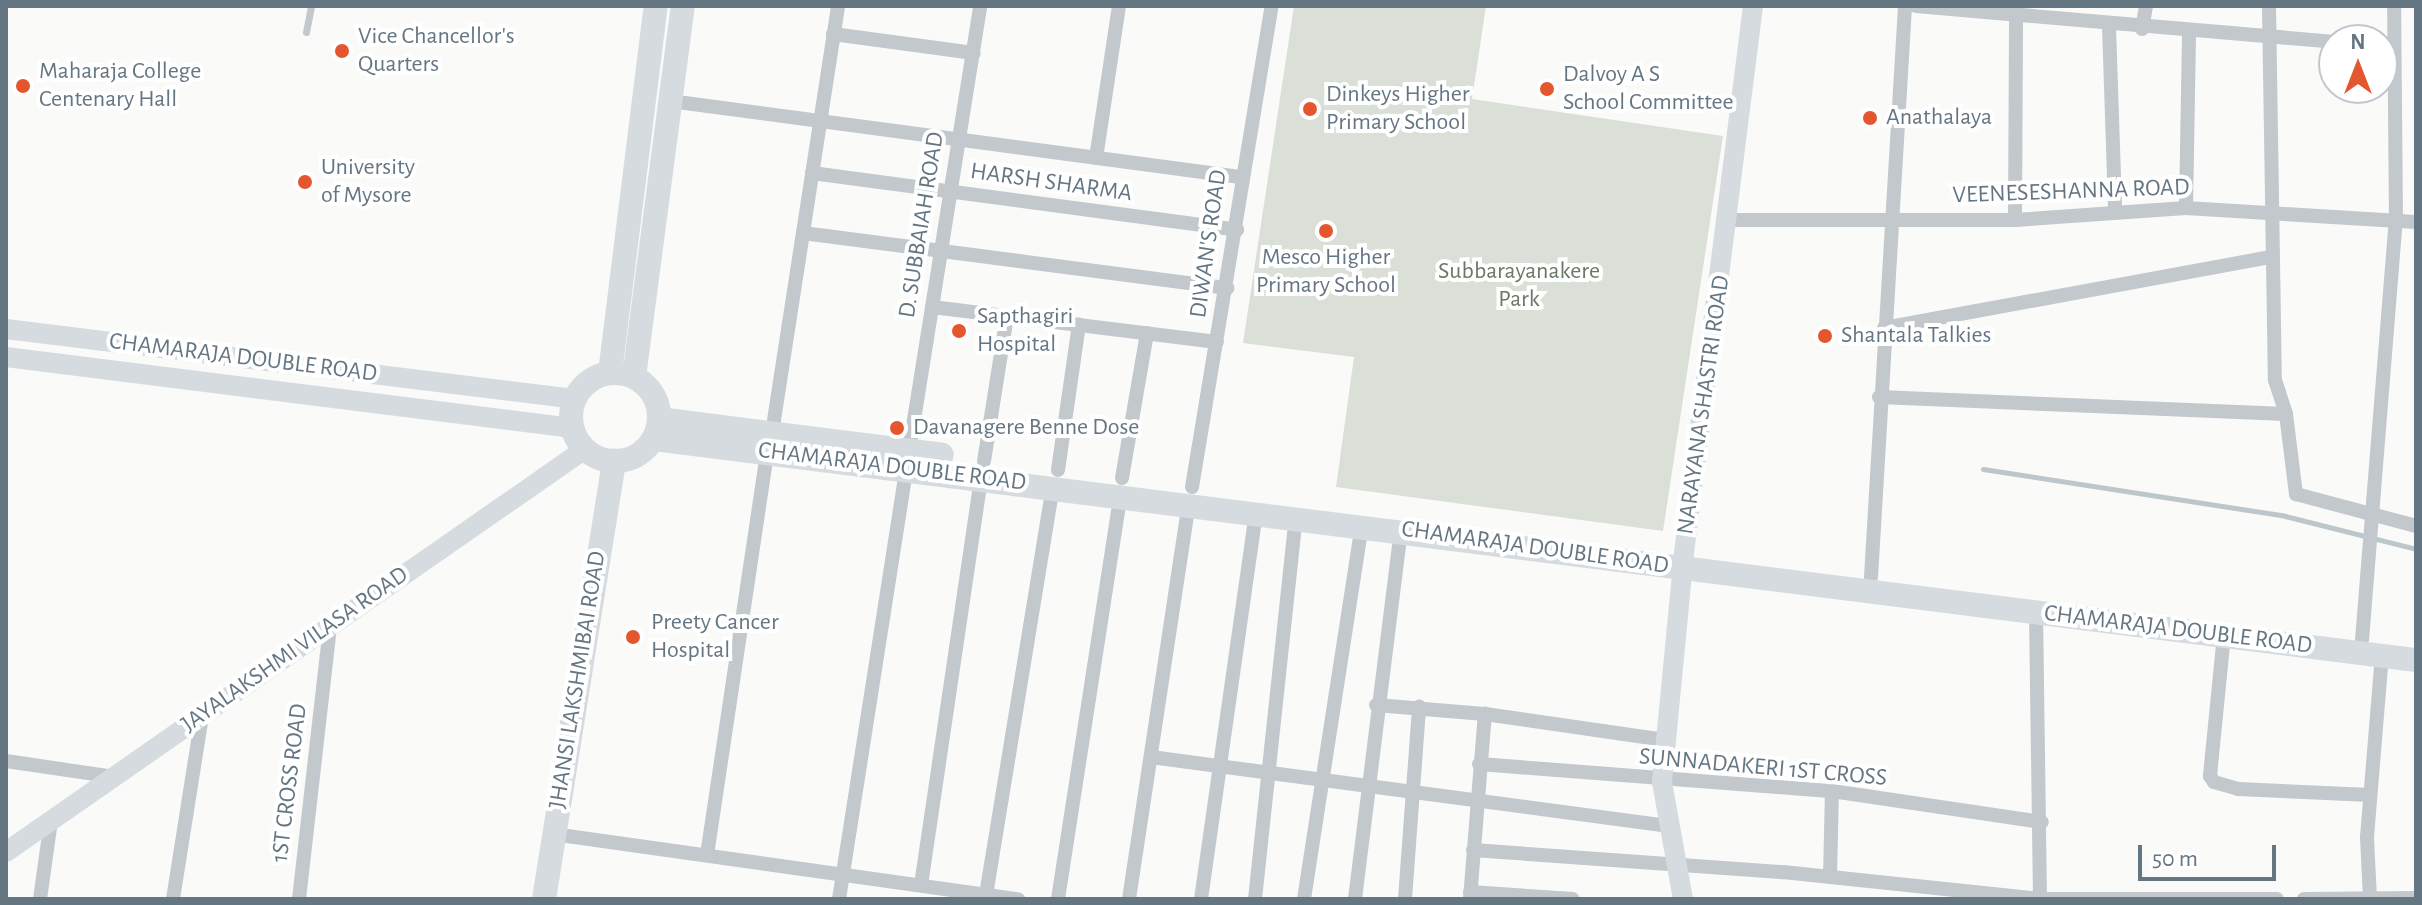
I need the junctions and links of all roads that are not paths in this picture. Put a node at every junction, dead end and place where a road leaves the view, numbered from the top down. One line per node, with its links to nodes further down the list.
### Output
1 (311, 6): 16 (lane)
2 (656, 6): 51 (main road)
3 (683, 6): 22 (main road)
4 (838, 6): 18 (street)
5 (980, 6): 21 (street, D. SUBBAIAH ROAD)
6 (1119, 6): 26 (street)
7 (1272, 6): 28 (street, DIWAN'S ROAD)
8 (1753, 6): 34 (street, NARAYANA SHASTRI ROAD)
9 (1905, 6): 33 (street)
10 (1916, 6): 13 (street)
11 (2146, 6): 15 (street)
12 (2269, 6): 19 (street)
13 (2016, 11): 14 (street); 35 (street)
14 (2109, 26): 15 (street); 31 (street)
15 (2142, 29): 17 (street)
16 (306, 32)
17 (2189, 33): 19 (street); 30 (street)
18 (833, 34): 21 (street); 24 (street)
19 (2267, 39): 20 (street); 32 (street)
20 (2318, 41)
21 (974, 53): 25 (street, D. SUBBAIAH ROAD)
22 (670, 101): 24 (street); 52 (main road)
23 (2390, 104): 36 (street)
24 (820, 121): 25 (street); 27 (street)
25 (956, 139): 26 (street); 29 (street, D. SUBBAIAH ROAD)
26 (1096, 158): 28 (street)
27 (812, 173): 29 (street, HARSH SHARMA); 39 (street)
28 (1240, 177): 38 (street, DIWAN'S ROAD)
29 (950, 192): 38 (street, HARSH SHARMA); 40 (street, D. SUBBAIAH ROAD)
30 (2186, 208): 31 (street, VEENESESHANNA ROAD); 32 (street, VEENESESHANNA ROAD)
31 (2115, 209): 35 (street, VEENESESHANNA ROAD)
32 (2270, 213): 36 (street, VEENESESHANNA ROAD); 41 (street)
33 (1892, 219): 34 (street, VEENESESHANNA ROAD); 35 (street, VEENESESHANNA ROAD); 46 (street)
34 (1728, 220): 71 (street, NARAYANA SHASTRI ROAD)
35 (2015, 220)
36 (2396, 220): 37 (street, VEENESESHANNA ROAD); 67 (street)
37 (2416, 222)
38 (1237, 230): 42 (street, DIWAN'S ROAD)
39 (803, 233): 40 (street); 58 (street)
40 (941, 251): 42 (street); 43 (street, D. SUBBAIAH ROAD)
41 (2270, 257): 46 (street); 55 (street)
42 (1227, 288): 49 (street, DIWAN'S ROAD)
43 (932, 307): 44 (street); 59 (street, D. SUBBAIAH ROAD)
44 (1007, 316): 45 (street); 61 (street)
45 (1079, 325): 48 (street); 62 (street)
46 (1884, 328): 53 (street)
47 (6, 329): 54 (street, CHAMARAJA DOUBLE ROAD)
48 (1147, 333): 49 (street); 63 (street)
49 (1217, 342): 64 (street, DIWAN'S ROAD)
50 (6, 357): 57 (street, CHAMARAJA DOUBLE ROAD)
51 (610, 373): 52 (main road); 54 (main road)
52 (634, 377): 56 (main road)
53 (1879, 397): 55 (street); 72 (street)
54 (575, 399): 57 (main road)
55 (2286, 414): 67 (street)
56 (657, 429): 58 (main road, CHAMARAJA DOUBLE ROAD); 60 (main road)
57 (579, 439): 60 (main road); 74 (street, JAYALAKSHMI VILASA ROAD)
58 (769, 443): 59 (main road, CHAMARAJA DOUBLE ROAD); 104 (street)
59 (908, 459): 61 (main road, CHAMARAJA DOUBLE ROAD); 106 (street, D. SUBBAIAH ROAD)
60 (614, 461): 101 (main road, JHANSI LAKSHMIBAI ROAD)
61 (983, 469): 62 (main road, CHAMARAJA DOUBLE ROAD); 109 (street)
62 (1056, 478): 63 (main road, CHAMARAJA DOUBLE ROAD); 110 (street)
63 (1121, 486): 64 (main road, CHAMARAJA DOUBLE ROAD); 120 (street)
64 (1190, 495): 65 (main road, CHAMARAJA DOUBLE ROAD); 71 (main road, CHAMARAJA DOUBLE ROAD); 85 (street, DIWAN'S ROAD)
65 (1256, 511): 66 (main road, CHAMARAJA DOUBLE ROAD); 88 (street)
66 (1296, 517): 68 (main road, CHAMARAJA DOUBLE ROAD); 89 (street)
67 (2374, 517): 69 (street); 76 (street)
68 (1362, 525): 70 (main road, CHAMARAJA DOUBLE ROAD); 91 (street)
69 (2416, 526)
70 (1401, 530): 71 (main road, CHAMARAJA DOUBLE ROAD); 80 (street)
71 (1684, 560): 72 (main road, CHAMARAJA DOUBLE ROAD); 73 (main road, CHAMARAJA DOUBLE ROAD); 84 (street, NARAYANA SHASTRI ROAD)
72 (1871, 577): 76 (main road, CHAMARAJA DOUBLE ROAD)
73 (2036, 612): 75 (main road, CHAMARAJA DOUBLE ROAD); 99 (street)
74 (330, 625): 83 (street, JAYALAKSHMI VILASA ROAD); 116 (street, 1ST CROSS ROAD)
75 (2224, 635): 78 (main road, CHAMARAJA DOUBLE ROAD); 96 (street)
76 (2362, 640): 77 (main road, CHAMARAJA DOUBLE ROAD)
77 (2416, 647)
78 (2382, 656): 79 (main road, CHAMARAJA DOUBLE ROAD); 96 (street)
79 (2416, 660)
80 (1376, 705): 81 (street); 93 (street)
81 (1419, 707): 82 (street); 95 (street)
82 (1485, 714): 84 (street); 87 (street)
83 (202, 715): 90 (street, JAYALAKSHMI VILASA ROAD); 115 (street)
84 (1665, 740): 92 (street, NARAYANA SHASTRI ROAD)
85 (1151, 757): 88 (street); 121 (street, DIWAN'S ROAD)
86 (6, 761): 90 (street)
87 (1479, 764): 92 (street, SUNNADAKERI 1ST CROSS); 97 (street)
88 (1219, 766): 89 (street); 122 (street)
89 (1269, 773): 91 (street); 123 (street)
90 (114, 777): 98 (street, JAYALAKSHMI VILASA ROAD)
91 (1322, 780): 93 (street); 124 (street)
92 (1662, 782): 94 (street, SUNNADAKERI 1ST CROSS); 100 (street, NARAYANA SHASTRI ROAD)
93 (1372, 787): 95 (street); 125 (street)
94 (1832, 791): 99 (street, SUNNADAKERI 1ST CROSS); 107 (street)
95 (1415, 793): 97 (street); 126 (street)
96 (2370, 795): 112 (street)
97 (1477, 801): 100 (street); 102 (street)
98 (51, 821): 103 (street, JAYALAKSHMI VILASA ROAD); 114 (street)
99 (2042, 822): 130 (street)
100 (1669, 826): 105 (street, NARAYANA SHASTRI ROAD)
101 (553, 834): 104 (street); 117 (main road, JHANSI LAKSHMIBAI ROAD)
102 (1473, 850): 105 (street); 111 (street)
103 (6, 852)
104 (707, 855): 106 (street)
105 (1679, 866): 107 (street); 128 (street, NARAYANA SHASTRI ROAD)
106 (843, 874): 109 (street); 118 (street, D. SUBBAIAH ROAD)
107 (1830, 877): 108 (street)
108 (1876, 883): 129 (street); 130 (street)
109 (921, 885): 110 (street)
110 (986, 895): 119 (street)
111 (1470, 895): 127 (street)
112 (2370, 898): 113 (street); 133 (street)
113 (2416, 898)
114 (40, 899)
115 (173, 899)
116 (299, 899)
117 (544, 899)
118 (839, 899)
119 (1018, 899)
120 (1058, 899)
121 (1129, 899)
122 (1201, 899)
123 (1255, 899)
124 (1304, 899)
125 (1355, 899)
126 (1405, 899)
127 (1573, 899)
128 (1683, 899)
129 (1874, 899)
130 (2040, 899): 131 (street)
131 (2106, 899): 132 (street)
132 (2277, 899)
133 (2304, 899)

